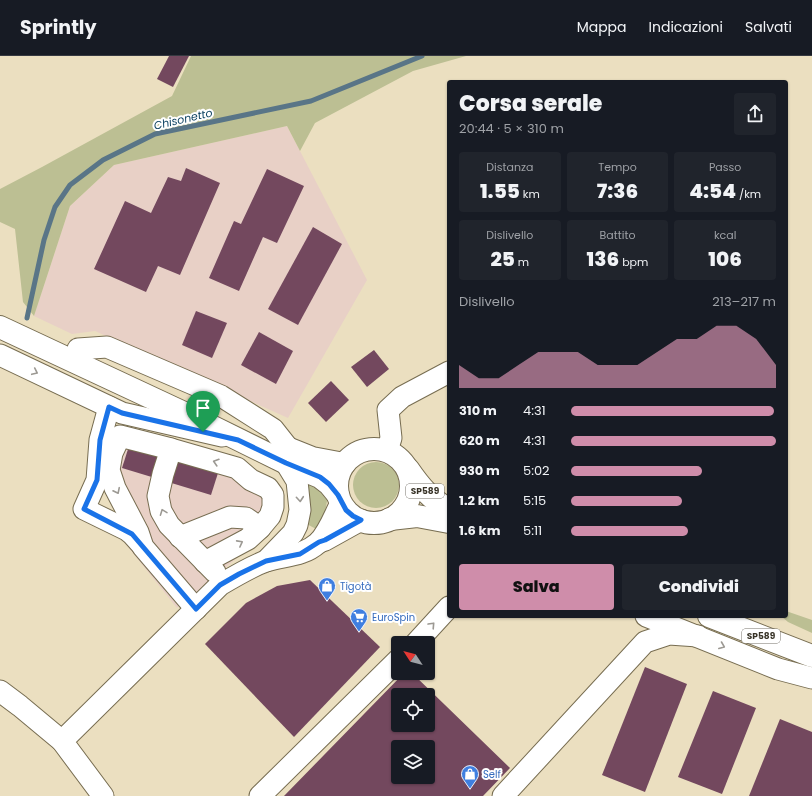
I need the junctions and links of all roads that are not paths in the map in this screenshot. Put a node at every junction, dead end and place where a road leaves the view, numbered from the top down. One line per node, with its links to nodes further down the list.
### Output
1 (0, 315): 9 (main road)
2 (0, 327): 6 (main road)
3 (0, 355): 5 (lane, one-way to 5)
4 (447, 373): 8 (lane)
5 (109, 407): 6 (lane); 20 (lane)
6 (238, 440): 9 (main road)
7 (171, 449): 17 (lane, one-way to 7); 18 (lane, one-way to 7); 20 (lane, one-way to 20)
8 (387, 451): 10 (main road); 11 (main road, SP589)
9 (287, 456): 10 (main road); 12 (main road); 21 (lane, one-way to 21)
10 (344, 464): 12 (main road)
11 (406, 466): 13 (main road, SP589); 14 (main road, SP589)
12 (339, 499): 15 (main road); 19 (lane)
13 (447, 509)
14 (390, 519): 15 (main road); 16 (main road)
15 (361, 520): 19 (lane)
16 (447, 522)
17 (260, 528): 18 (lane); 22 (lane, one-way to 17)
18 (180, 537): 22 (lane)
19 (319, 542): 21 (lane)
20 (144, 547): 24 (lane)
21 (266, 561): 23 (lane)
22 (205, 562): 23 (lane)
23 (225, 582): 24 (lane)
24 (196, 609): 36 (lane)
25 (447, 609): 29 (lane, one-way to 25)
26 (639, 618): 31 (lane)
27 (651, 618): 30 (lane)
28 (714, 618): 32 (main road, SP589)
29 (422, 636)
30 (698, 636): 31 (lane); 34 (lane, one-way to 34)
31 (646, 642): 39 (lane)
32 (812, 656)
33 (391, 667): 38 (lane)
34 (812, 678)
35 (0, 692): 36 (lane)
36 (62, 741): 37 (lane)
37 (103, 796)
38 (260, 796)
39 (503, 796)

